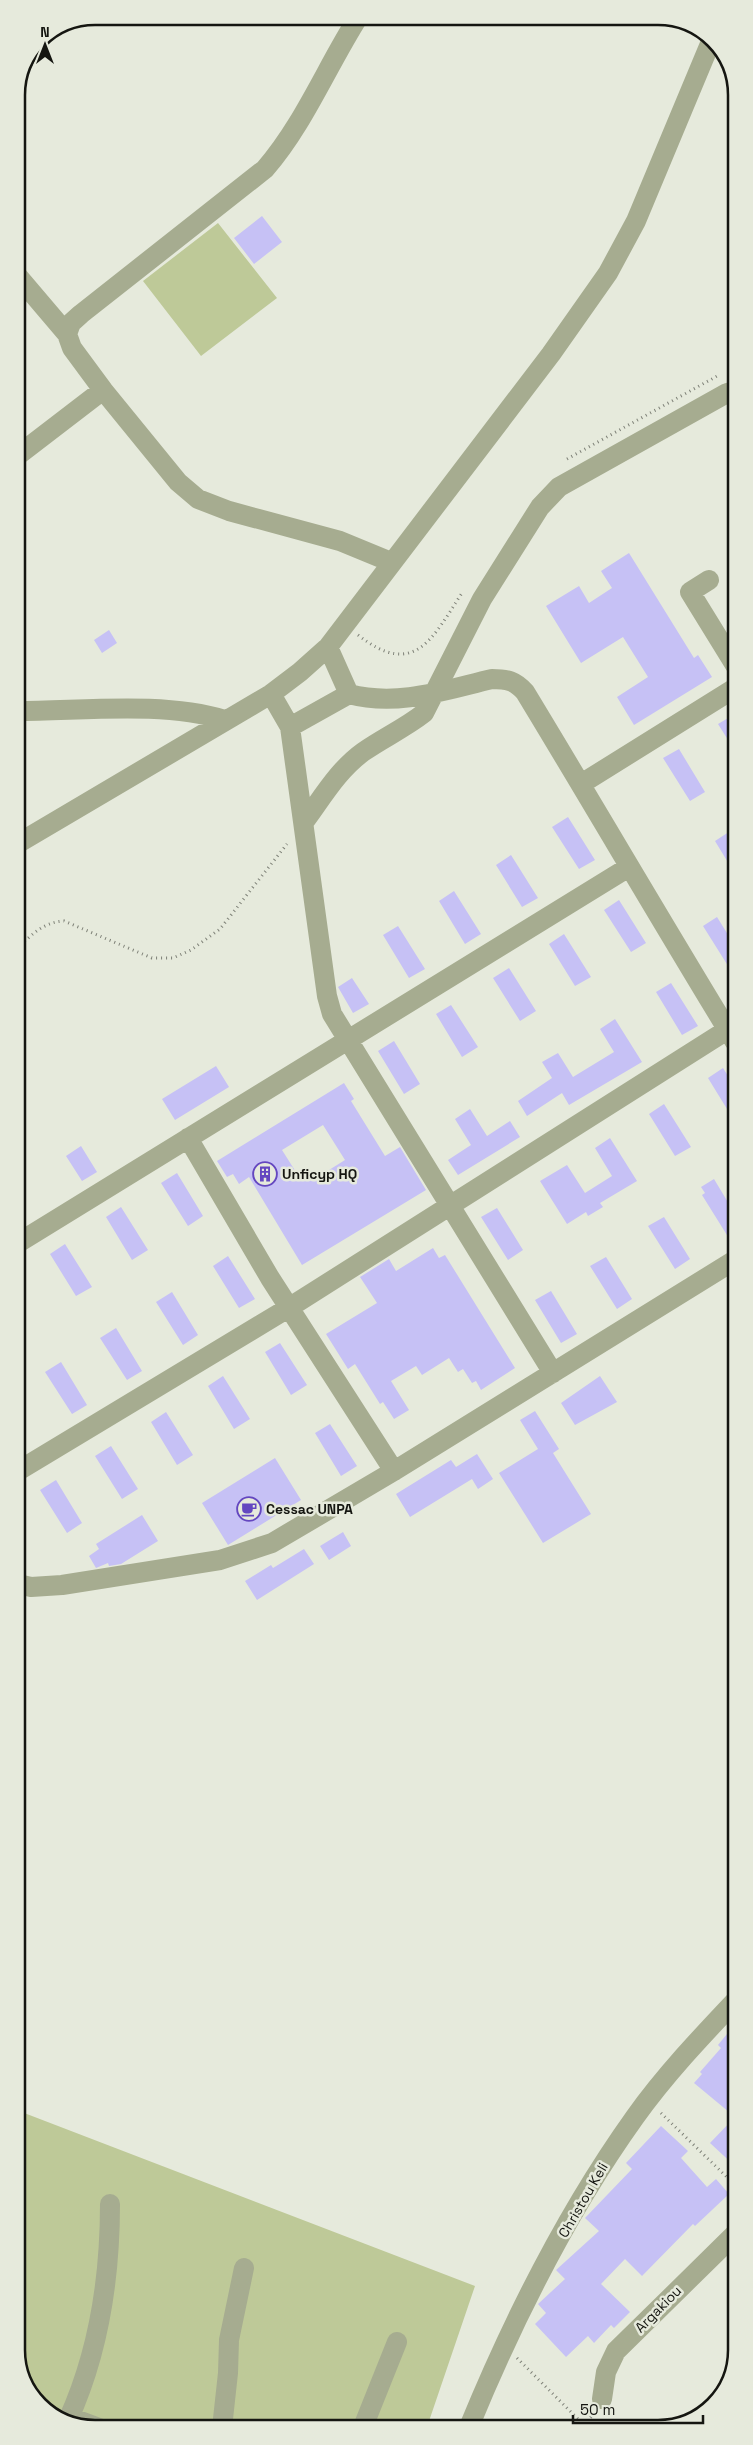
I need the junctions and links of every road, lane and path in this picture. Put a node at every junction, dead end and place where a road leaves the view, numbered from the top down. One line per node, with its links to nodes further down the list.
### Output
1 (353, 25): 4 (street)
2 (709, 47): 8 (street)
3 (25, 285): 4 (street)
4 (67, 334): 5 (street)
5 (103, 390): 7 (street); 8 (street)
6 (728, 394): 12 (street)
7 (25, 450)
8 (391, 562): 10 (street)
9 (709, 580): 11 (street)
10 (328, 647): 14 (street); 15 (street)
11 (728, 654)
12 (437, 692): 15 (street); 19 (street); 20 (street)
13 (728, 692): 19 (street)
14 (271, 694): 17 (street); 18 (street)
15 (355, 696): 18 (street)
16 (25, 711): 17 (street)
17 (225, 720): 21 (street)
18 (290, 727): 20 (street)
19 (581, 784): 22 (street)
20 (304, 822): 23 (path); 26 (street)
21 (25, 839)
22 (628, 867): 24 (street); 26 (street)
23 (25, 941)
24 (728, 1024)
25 (728, 1035): 28 (street)
26 (347, 1041): 27 (street); 28 (street)
27 (188, 1138): 29 (street); 31 (street)
28 (451, 1206): 31 (street); 32 (street)
29 (25, 1239)
30 (728, 1265): 32 (street)
31 (290, 1307): 33 (street); 34 (street)
32 (553, 1373): 34 (street)
33 (25, 1467)
34 (394, 1471): 35 (street)
35 (25, 1586)
36 (728, 2009): 37 (street, Christou Keli)
37 (648, 2101): 38 (path); 43 (street, Christou Keli)
38 (728, 2179)
39 (110, 2204): 45 (street)
40 (728, 2241): 44 (street, Argakiou)
41 (244, 2268): 46 (street)
42 (397, 2342): 47 (street)
43 (504, 2345): 48 (street, Christou Keli); 49 (path)
44 (602, 2399)
45 (70, 2416)
46 (223, 2420)
47 (366, 2420)
48 (472, 2420)
49 (580, 2420)

